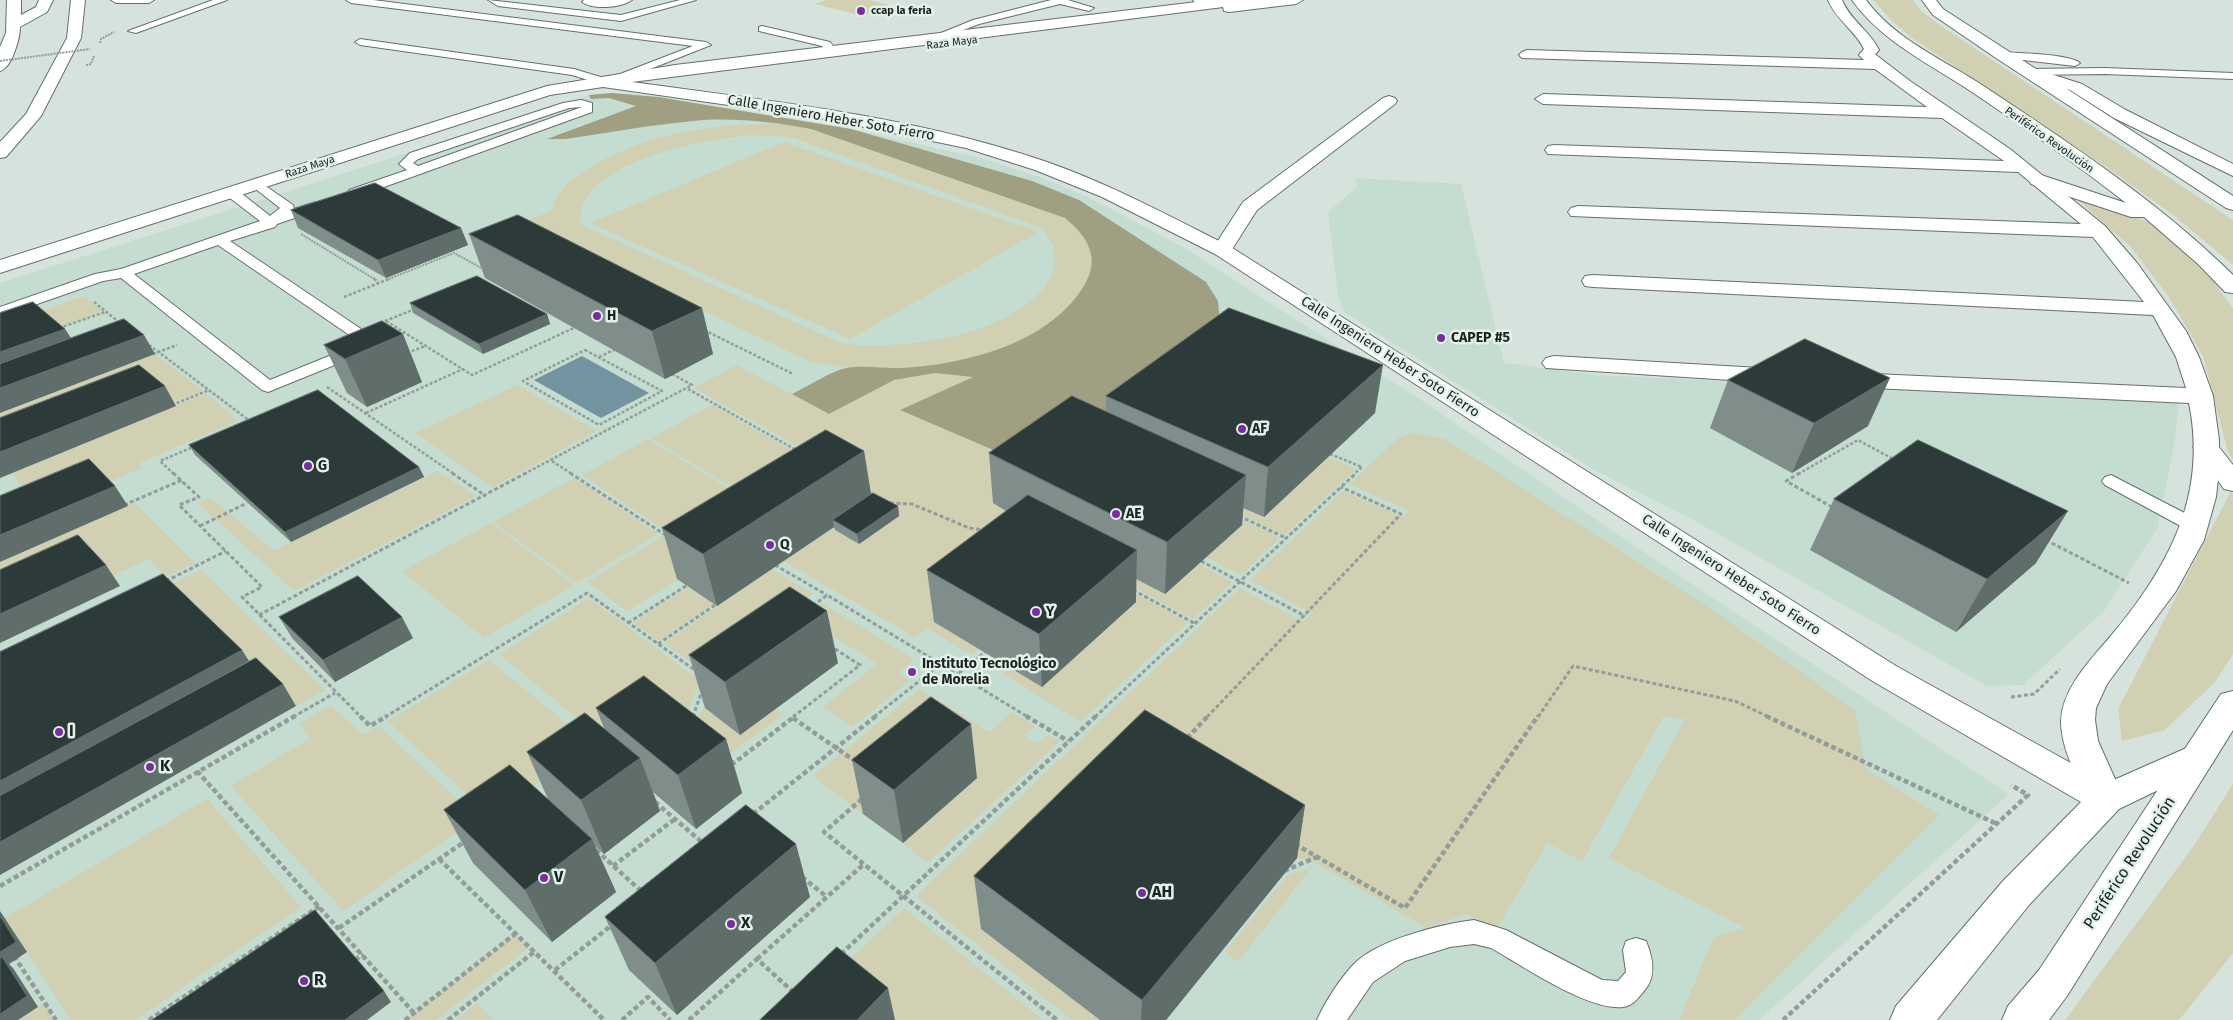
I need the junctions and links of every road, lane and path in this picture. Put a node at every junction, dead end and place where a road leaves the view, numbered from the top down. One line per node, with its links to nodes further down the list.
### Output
1 (14, 0): 22 (main road)
2 (46, 0): 22 (main road)
3 (78, 0): 47 (main road)
4 (116, 0): 5 (lane)
5 (149, 0)
6 (222, 0): 26 (lane)
7 (350, 0): 23 (lane)
8 (493, 0): 21 (lane)
9 (627, 0): 18 (lane)
10 (692, 0): 21 (lane)
11 (1058, 0): 20 (lane); 28 (lane)
12 (1200, 0): 19 (main road)
13 (1247, 0): 19 (main road, Raza Maya)
14 (1296, 0): 28 (main road, Raza Maya)
15 (1835, 0): 34 (main road)
16 (1859, 0): 57 (main road, Periférico Revolución)
17 (1929, 0): 32 (main road)
18 (579, 1)
19 (1216, 4): 28 (main road, Raza Maya)
20 (1090, 8)
21 (604, 16): 23 (lane)
22 (13, 25): 36 (main road)
23 (580, 28): 41 (lane)
24 (762, 29): 30 (lane)
25 (116, 30): 29 (path)
26 (132, 31)
27 (360, 42): 41 (lane)
28 (930, 43): 30 (main road, Raza Maya); 41 (main road, Raza Maya)
29 (98, 48)
30 (833, 52): 41 (main road, Raza Maya)
31 (1527, 55): 34 (main road)
32 (2002, 55): 37 (lane); 38 (main road)
33 (94, 56): 35 (path, bridge)
34 (1873, 60): 45 (main road)
35 (0, 62)
36 (0, 66)
37 (2105, 71): 38 (lane); 39 (lane)
38 (2029, 72): 49 (main road); 55 (main road)
39 (2185, 74): 40 (lane); 42 (lane)
40 (2233, 76)
41 (607, 83): 51 (main road, Raza Maya); 62 (main road, Calle Ingeniero Heber Soto Fierro)
42 (2233, 85)
43 (1543, 99): 45 (main road)
44 (1389, 101): 62 (main road)
45 (1948, 113): 50 (main road)
46 (1554, 150): 50 (main road)
47 (0, 153)
48 (416, 170): 48 (lane); 53 (lane)
49 (2233, 171)
50 (2030, 174): 57 (main road); 59 (main road)
51 (257, 184): 52 (main road, Raza Maya); 58 (lane)
52 (231, 192): 58 (lane); 63 (main road, Raza Maya)
53 (343, 197)
54 (326, 203): 58 (lane)
55 (2233, 204)
56 (1578, 212): 59 (main road)
57 (2165, 222): 69 (main road, Periférico Revolución)
58 (270, 224): 61 (lane)
59 (2099, 231): 73 (main road)
60 (298, 232): 68 (path)
61 (220, 240): 65 (lane); 71 (lane)
62 (1222, 250): 167 (main road, Calle Ingeniero Heber Soto Fierro)
63 (4, 264)
64 (486, 271): 68 (path)
65 (124, 273): 66 (lane); 80 (lane)
66 (100, 278): 70 (lane); 74 (lane)
67 (1593, 281): 73 (main road)
68 (380, 282): 71 (path)
69 (2233, 287)
70 (0, 298)
71 (318, 306): 89 (lane)
72 (422, 306): 76 (path)
73 (2161, 309): 96 (main road)
74 (0, 312)
75 (573, 320): 88 (path)
76 (385, 321)
77 (121, 323): 79 (path)
78 (698, 326): 91 (path)
79 (59, 328)
80 (202, 336): 84 (path); 89 (lane)
81 (143, 340): 84 (path)
82 (613, 342): 86 (path)
83 (425, 346): 88 (path)
84 (158, 352): 85 (path); 95 (path)
85 (148, 355)
86 (598, 358): 86 (path)
87 (1554, 363): 92 (main road)
88 (463, 370): 98 (path)
89 (307, 371): 98 (path)
90 (668, 372): 94 (path)
91 (793, 374)
92 (1803, 377)
93 (1832, 379): 96 (main road)
94 (687, 388): 101 (path); 104 (path)
95 (209, 390): 97 (path); 99 (path)
96 (2201, 396): 100 (main road)
97 (164, 409)
98 (366, 413): 110 (path)
99 (250, 422)
100 (2206, 447): 108 (main road); 117 (main road)
101 (800, 452)
102 (1330, 454): 109 (path)
103 (160, 461): 106 (path)
104 (552, 461): 110 (path); 121 (path)
105 (1896, 461): 114 (path)
106 (182, 480): 113 (path); 116 (path)
107 (2111, 481): 117 (lane)
108 (2233, 483)
109 (1340, 487): 119 (path); 142 (path)
110 (486, 496): 141 (path)
111 (247, 502): 116 (path)
112 (882, 502): 118 (path)
113 (122, 506)
114 (1840, 512)
115 (1234, 514): 119 (path)
116 (200, 526): 122 (path)
117 (2195, 526): 167 (main road)
118 (992, 531)
119 (1286, 538): 129 (path)
120 (2044, 539): 131 (path)
121 (675, 542)
122 (226, 551): 132 (path); 141 (path)
123 (782, 560): 125 (path)
124 (1202, 561): 129 (path)
125 (775, 565): 126 (path); 136 (path)
126 (767, 570)
127 (2135, 576): 131 (path)
128 (682, 580): 130 (path)
129 (1240, 581): 142 (path); 144 (path)
130 (689, 584): 134 (path); 143 (path)
131 (2130, 584): 135 (path)
132 (157, 585)
133 (1126, 586): 144 (path)
134 (696, 589)
135 (2126, 592)
136 (827, 596): 140 (path); 148 (path)
137 (710, 598): 139 (path)
138 (726, 598): 139 (path)
139 (718, 603): 145 (path)
140 (806, 610)
141 (259, 615): 153 (path)
142 (1305, 616): 159 (path)
143 (628, 623): 145 (path); 153 (path)
144 (1194, 623): 158 (path)
145 (658, 644): 151 (path)
146 (830, 645): 156 (path)
147 (985, 652): 150 (path)
148 (942, 663): 150 (path); 160 (path)
149 (2060, 668): 154 (path)
150 (958, 673): 158 (path)
151 (702, 675)
152 (704, 683): 157 (path)
153 (336, 693): 164 (path)
154 (2011, 697)
155 (2233, 703): 161 (main road, Periférico Revolución)
156 (793, 718): 160 (path); 162 (path)
157 (689, 728)
158 (1068, 741): 183 (path)
159 (1181, 743)
160 (836, 748): 163 (path); 170 (path)
161 (2200, 755): 167 (main road); 214 (main road, Periférico Revolución)
162 (727, 757)
163 (860, 764)
164 (197, 771): 182 (path); 186 (path)
165 (2004, 780): 171 (path)
166 (869, 794): 178 (path)
167 (2106, 799): 213 (main road)
168 (653, 800): 169 (path)
169 (675, 819): 175 (path); 179 (path)
170 (746, 819)
171 (1998, 824): 176 (path); 212 (path)
172 (470, 838): 177 (path)
173 (1292, 843): 176 (path)
174 (591, 846): 179 (path)
175 (709, 849)
176 (1317, 858): 181 (path)
177 (439, 859): 188 (path); 189 (path)
178 (864, 864): 183 (path); 185 (path)
179 (613, 866): 184 (path)
180 (795, 871): 185 (path)
181 (1282, 872)
182 (0, 886)
183 (904, 895): 194 (path); 210 (path)
184 (647, 897)
185 (827, 897): 195 (path)
186 (320, 906): 188 (path); 203 (path)
187 (616, 921): 197 (path)
188 (339, 928): 193 (path)
189 (515, 934): 192 (path); 201 (path)
190 (1636, 950): 211 (lane)
191 (10, 951): 202 (path)
192 (534, 952): 197 (path); 205 (path)
193 (363, 954): 196 (path); 201 (path)
194 (840, 956)
195 (757, 959): 199 (path); 209 (path)
196 (355, 960)
197 (554, 970): 206 (path)
198 (653, 992): 200 (path)
199 (797, 996)
200 (648, 997): 207 (path); 208 (path)
201 (414, 1013): 204 (path)
202 (56, 1020)
203 (150, 1020)
204 (405, 1020)
205 (448, 1020)
206 (604, 1020)
207 (622, 1020)
208 (670, 1020)
209 (689, 1020)
210 (1057, 1020)
211 (1330, 1020)
212 (1783, 1020)
213 (1911, 1020)
214 (2024, 1020)

